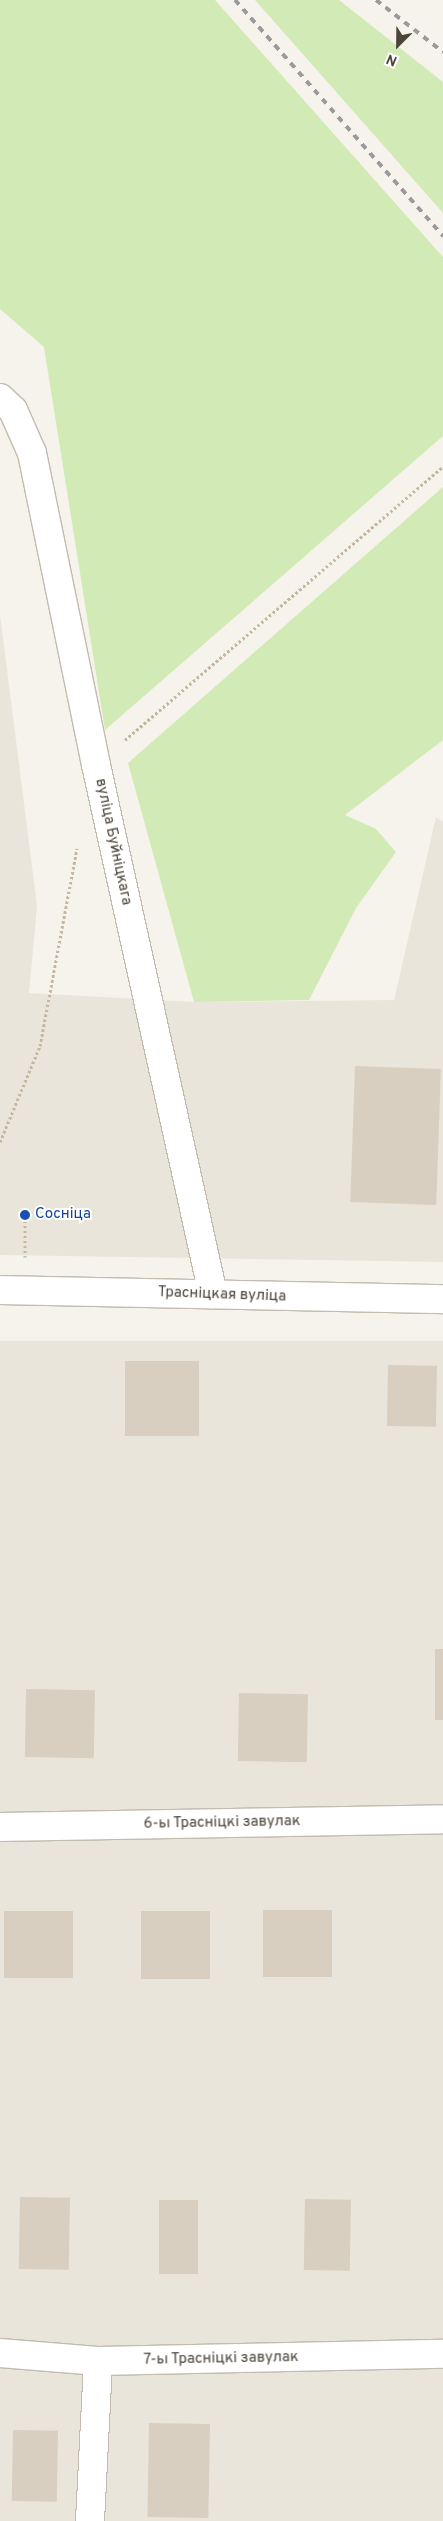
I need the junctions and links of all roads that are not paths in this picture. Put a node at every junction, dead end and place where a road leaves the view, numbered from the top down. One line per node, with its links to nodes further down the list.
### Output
1 (0, 398): 3 (street, вуліца Буйніцкага)
2 (12, 1290): 3 (street, Трасніцкая вуліца)
3 (213, 1294): 4 (street, Трасніцкая вуліца)
4 (443, 1299)
5 (443, 1819): 6 (street, 6-ы Трасніцкі завулак)
6 (0, 1827)
7 (0, 2352): 9 (street, 7-ы Трасніцкі завулак)
8 (443, 2354): 9 (street, 7-ы Трасніцкі завулак)
9 (98, 2361): 10 (street)
10 (90, 2521)

